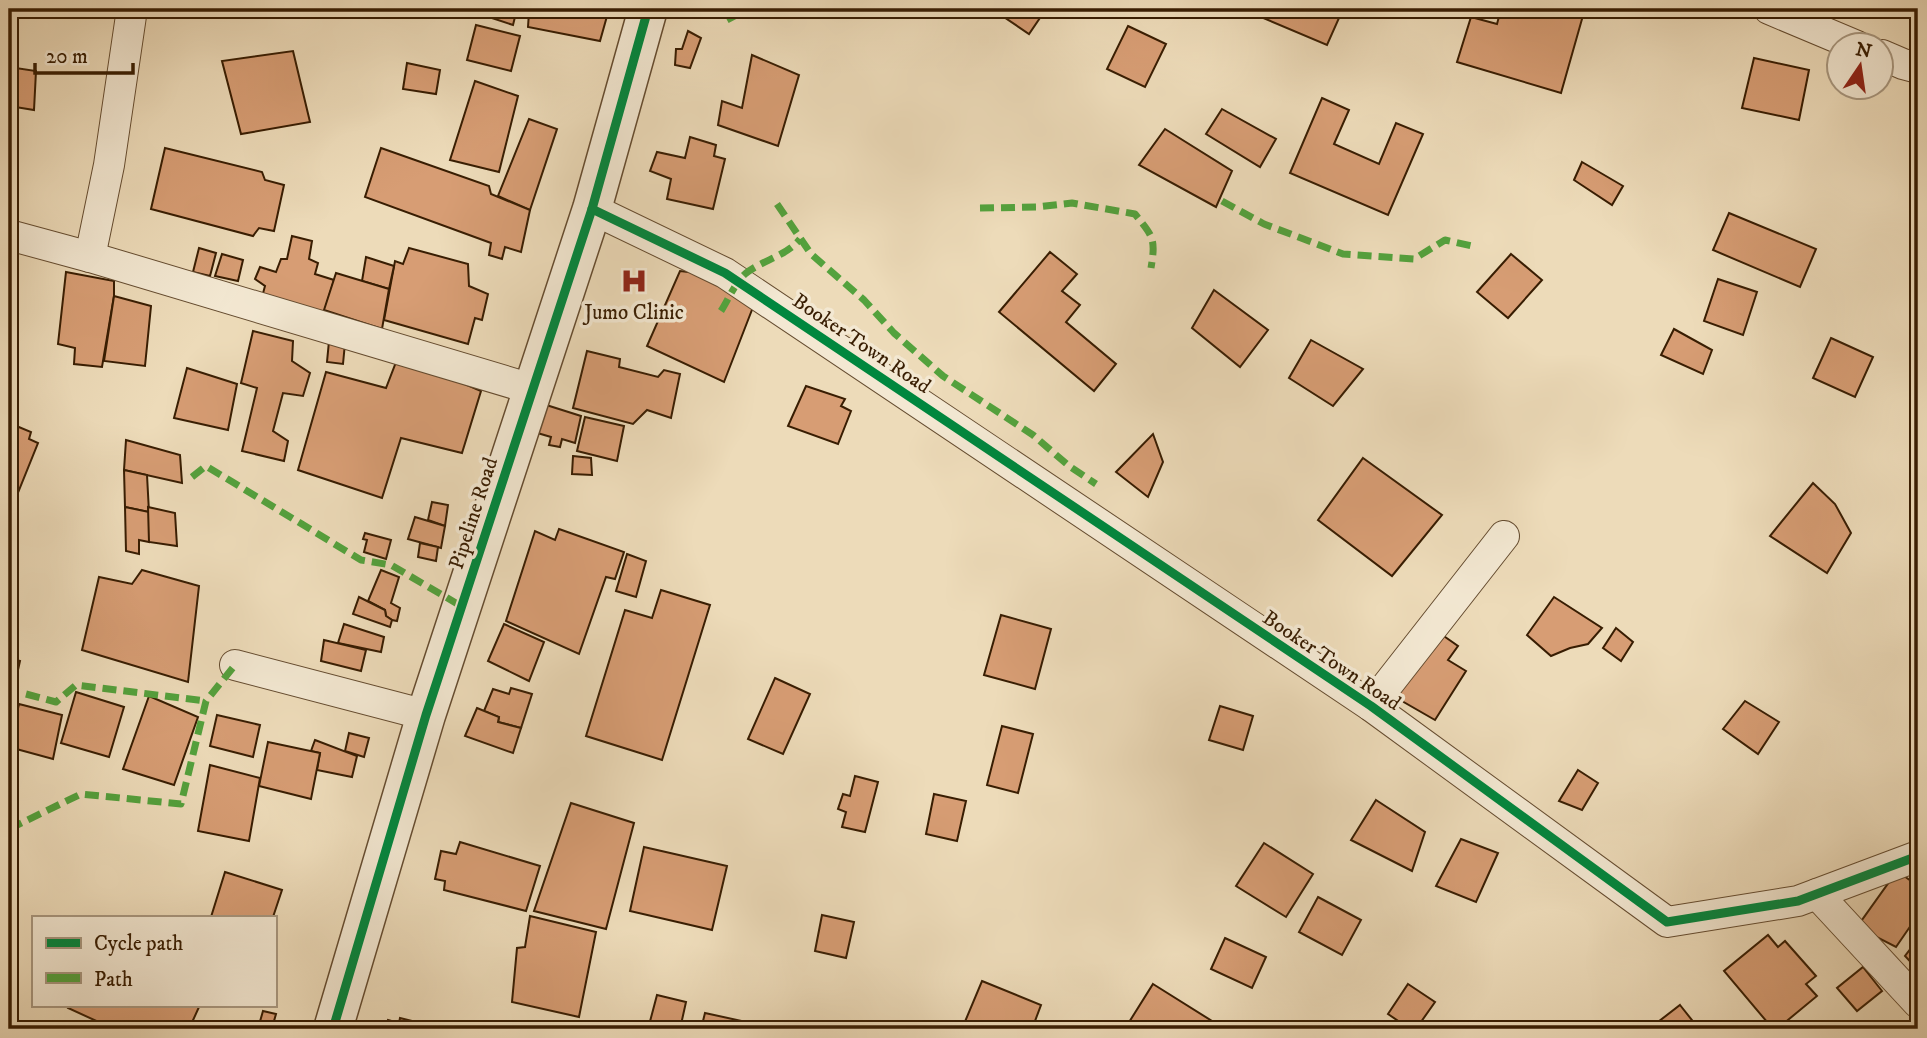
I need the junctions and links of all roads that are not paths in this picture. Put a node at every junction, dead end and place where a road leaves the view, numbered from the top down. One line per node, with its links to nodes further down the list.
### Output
1 (132, 9): 9 (street)
2 (648, 9): 7 (street, Pipeline Road)
3 (1769, 9): 4 (street)
4 (1826, 33)
5 (1896, 61): 6 (street)
6 (1918, 68)
7 (592, 209): 10 (street, Pipeline Road); 13 (street, Booker Town Road)
8 (9, 235): 9 (street)
9 (90, 257): 10 (street)
10 (532, 389): 14 (street, Pipeline Road)
11 (1504, 536): 13 (street)
12 (235, 666): 14 (street)
13 (1371, 706): 16 (street, Booker Town Road)
14 (426, 715): 18 (street, Pipeline Road)
15 (1918, 856): 16 (street, Booker Town Road)
16 (1817, 894): 17 (street)
17 (1918, 1003)
18 (333, 1029)

